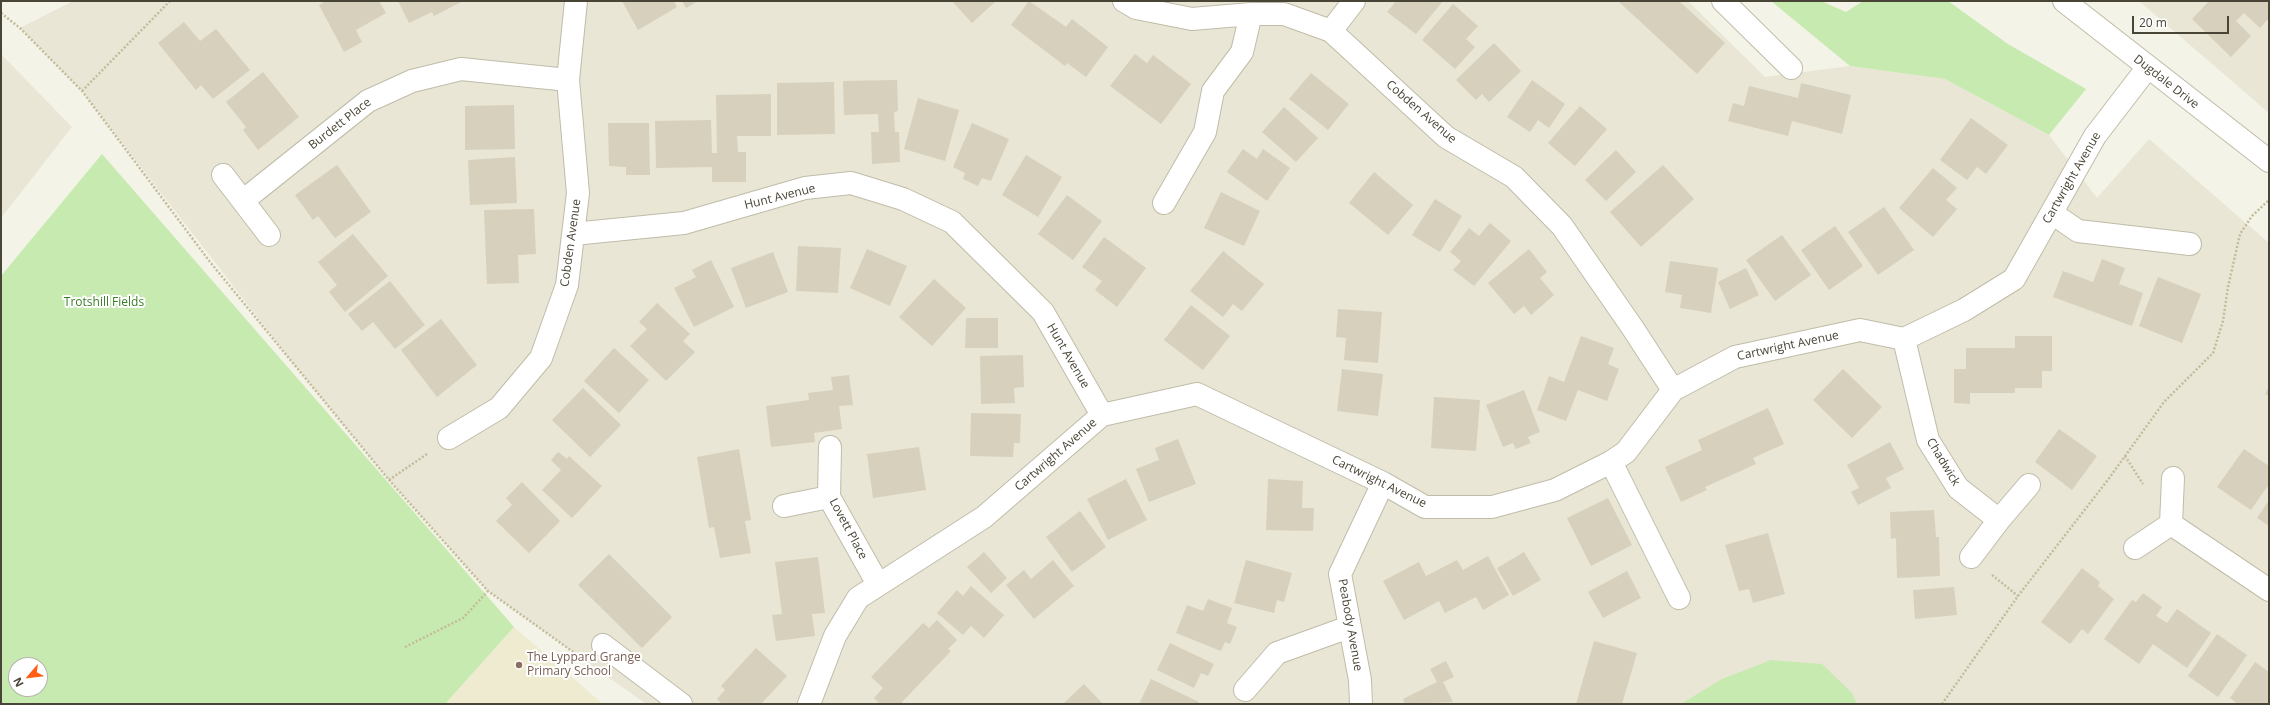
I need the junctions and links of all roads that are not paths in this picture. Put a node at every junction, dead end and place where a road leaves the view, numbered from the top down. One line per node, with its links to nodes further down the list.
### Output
1 (576, 1): 10 (street, Cobden Avenue)
2 (1124, 1): 6 (street, Cobden Avenue)
3 (1354, 1): 7 (street)
4 (1723, 1): 9 (street)
5 (2064, 1): 8 (street, Dugdale Drive)
6 (1251, 14): 7 (street, Cobden Avenue); 14 (street)
7 (1331, 31): 20 (street, Cobden Avenue)
8 (2148, 67): 11 (street, Dugdale Drive); 15 (street, Cartwright Avenue)
9 (1791, 68)
10 (568, 80): 13 (street, Burdett Place); 17 (street, Cobden Avenue)
11 (2269, 161)
12 (223, 175): 13 (street)
13 (244, 200): 16 (street)
14 (1164, 203)
15 (2052, 213): 18 (street); 19 (street, Cartwright Avenue)
16 (269, 234)
17 (573, 234): 21 (street, Hunt Avenue); 22 (street, Cobden Avenue)
18 (2190, 244)
19 (1904, 339): 20 (street, Cartwright Avenue); 30 (street, Chadwick)
20 (1673, 390): 24 (street, Cartwright Avenue)
21 (1102, 415): 26 (street, Cartwright Avenue); 34 (street, Cartwright Avenue)
22 (449, 438)
23 (830, 447): 28 (street, Lovett Place)
24 (1611, 462): 26 (street, Cartwright Avenue); 36 (street)
25 (2173, 478): 31 (street)
26 (1383, 483): 37 (street, Peabody Avenue)
27 (2029, 485): 30 (street)
28 (829, 497): 29 (street); 34 (street, Lovett Place)
29 (784, 506)
30 (1999, 520): 33 (street)
31 (2171, 524): 32 (street); 35 (street)
32 (2135, 548)
33 (1971, 557)
34 (878, 584): 41 (street, Cartwright Avenue)
35 (2269, 590)
36 (1679, 598)
37 (1349, 627): 39 (street); 42 (street, Peabody Avenue)
38 (603, 645): 40 (street)
39 (1244, 690)
40 (681, 704)
41 (809, 704)
42 (1361, 704)

